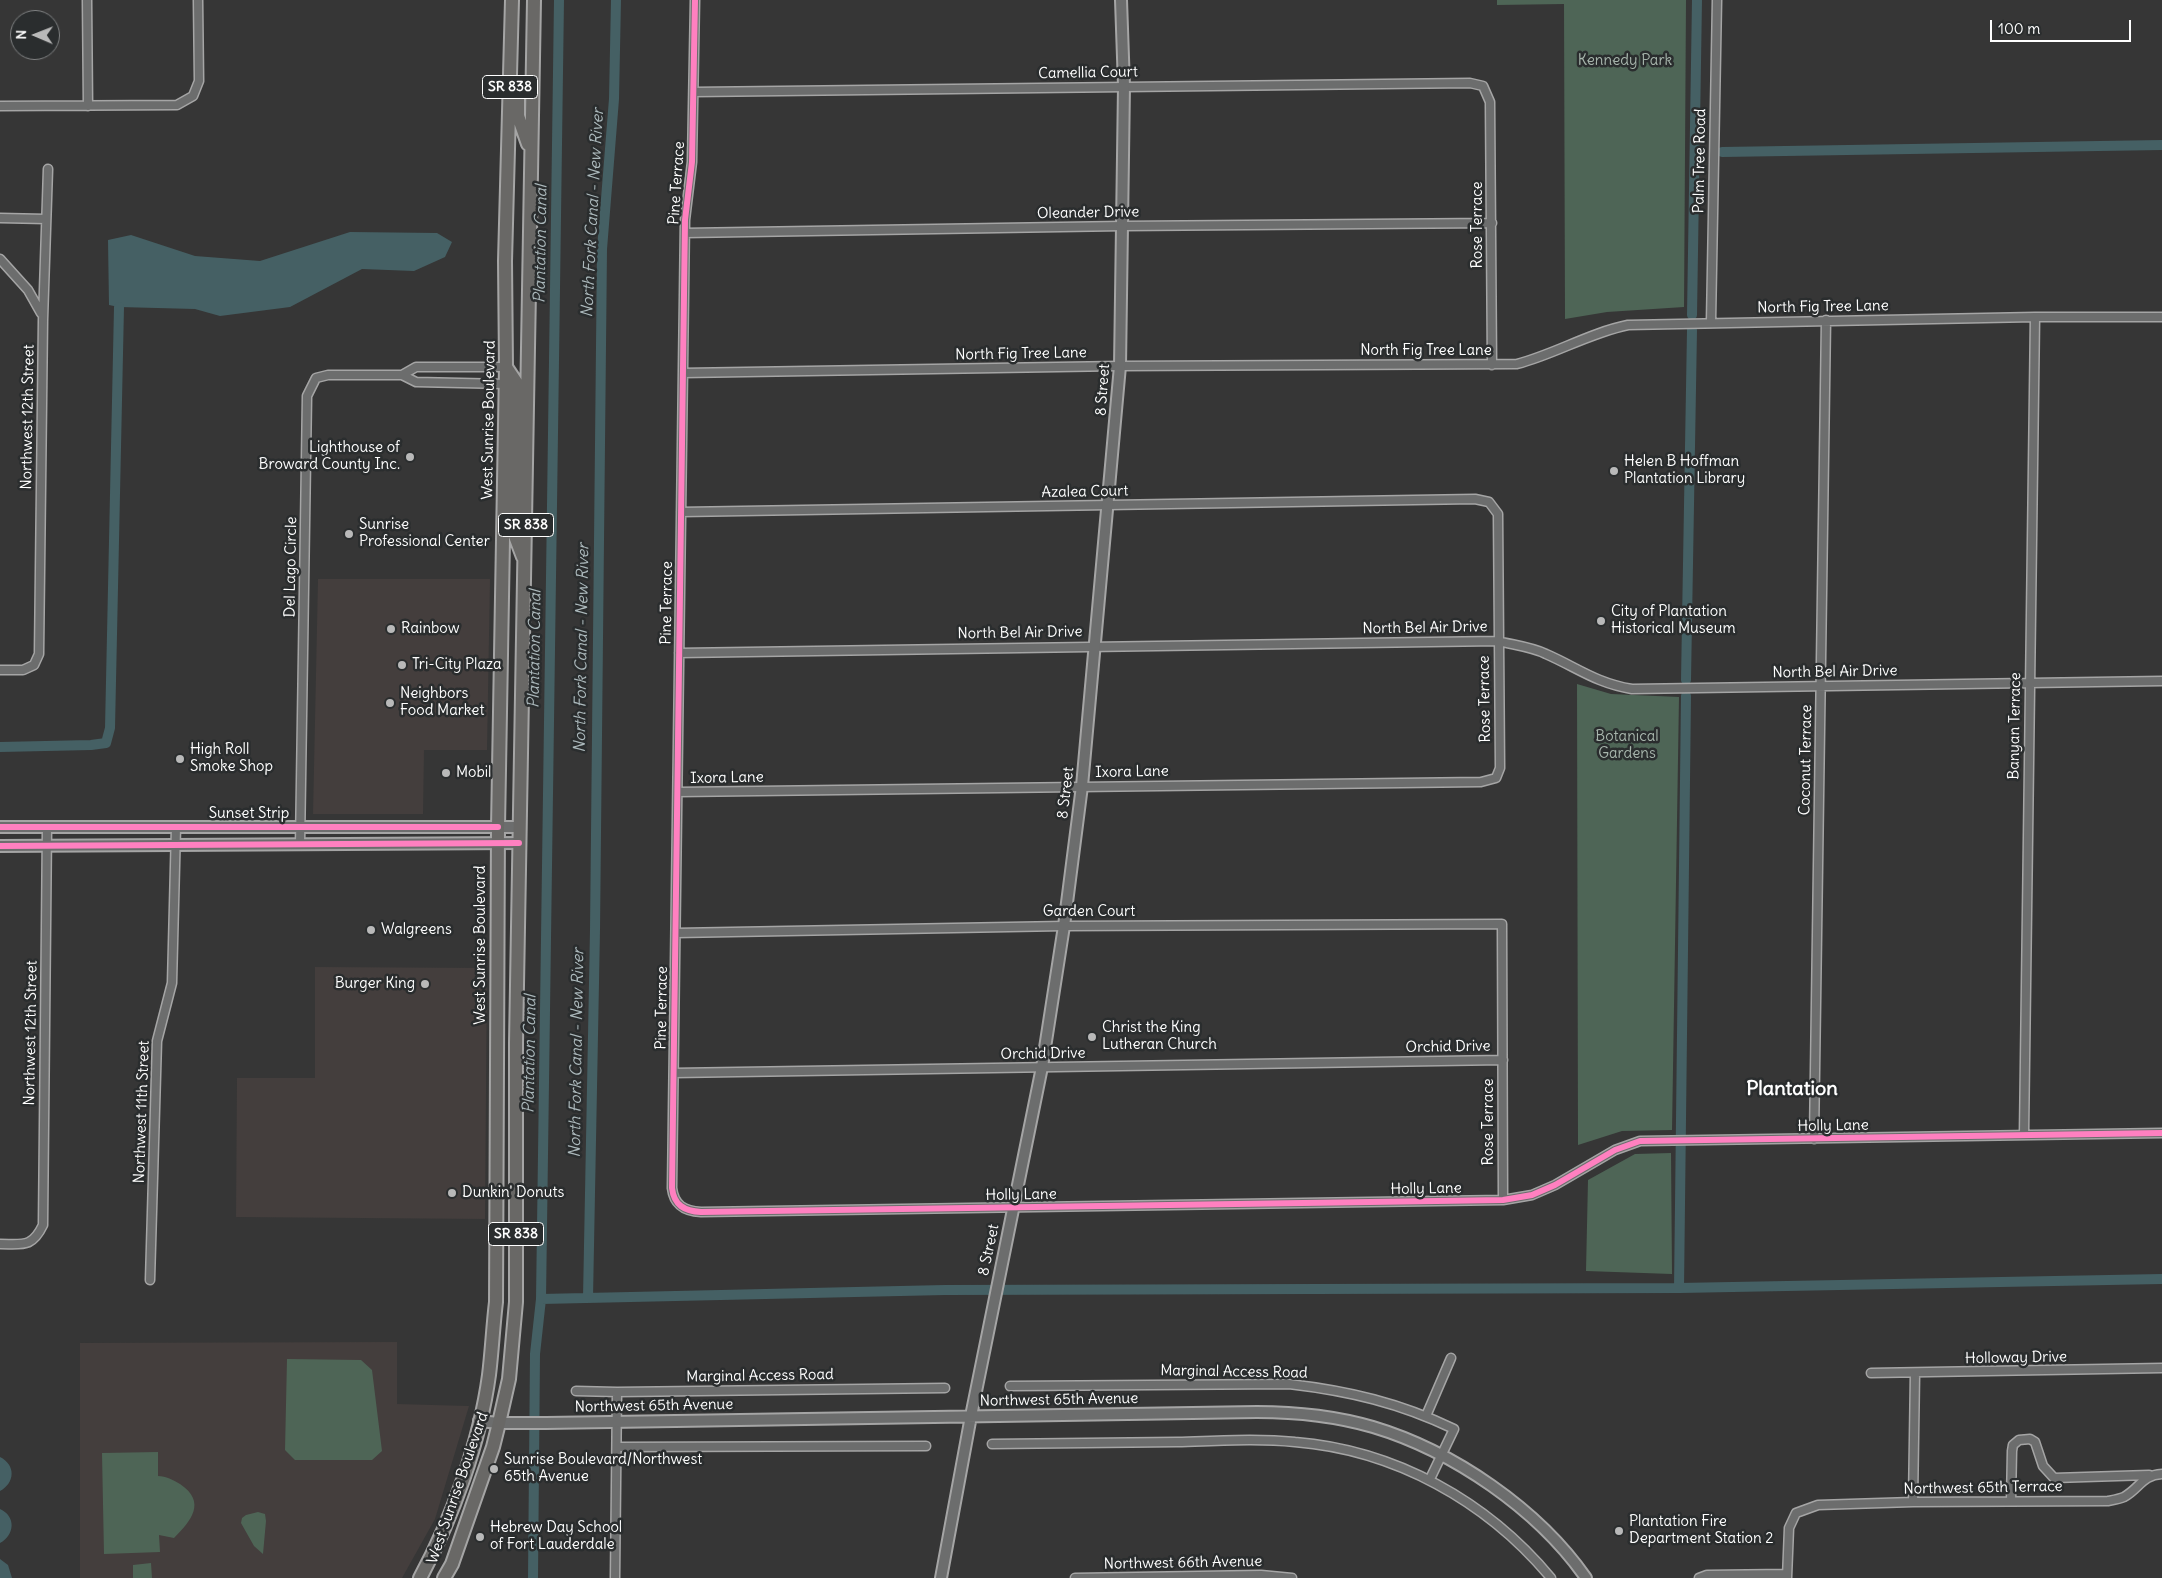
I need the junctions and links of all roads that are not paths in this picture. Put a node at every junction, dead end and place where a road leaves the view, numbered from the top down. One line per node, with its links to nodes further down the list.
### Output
1 (87, 0): 13 (street)
2 (198, 0): 13 (street)
3 (512, 0): 8 (highway, West Sunrise Boulevard / SR 838)
4 (534, 0): 14 (highway, West Sunrise Boulevard / SR 838)
5 (695, 0): 11 (street, Pine Terrace)
6 (1122, 0): 9 (street, 8 Street)
7 (1717, 0): 27 (street, Palm Tree Road)
8 (511, 84): 14 (highway); 22 (highway, West Sunrise Boulevard / SR 838)
9 (1124, 86): 10 (street, Camellia Court); 11 (street, Camellia Court); 19 (street, 8 Street)
10 (1483, 86): 18 (street, Rose Terrace)
11 (694, 92): 20 (street, Pine Terrace)
12 (0, 106): 13 (street)
13 (88, 106)
14 (532, 154): 28 (highway, West Sunrise Boulevard / SR 838)
15 (48, 169): 17 (street, Northwest 12th Street)
16 (0, 218): 17 (street)
17 (46, 219): 25 (street, Northwest 12th Street)
18 (1492, 222): 19 (street, Oleander Drive); 29 (street, Rose Terrace)
19 (1123, 226): 20 (street, Oleander Drive); 30 (street, 8 Street)
20 (685, 233): 32 (street, Pine Terrace)
21 (0, 259): 25 (street)
22 (505, 261): 28 (highway); 31 (highway, West Sunrise Boulevard / SR 838)
23 (2035, 316): 24 (street, North Fig Tree Lane); 26 (street, North Fig Tree Lane); 44 (street, Banyan Terrace)
24 (2162, 317)
25 (44, 320): 42 (street, Northwest 12th Street)
26 (1826, 320): 27 (street, North Fig Tree Lane); 45 (street, Coconut Terrace)
27 (1710, 322): 29 (street, North Fig Tree Lane)
28 (528, 363): 38 (highway, West Sunrise Boulevard / SR 838)
29 (1492, 365): 30 (street, North Fig Tree Lane)
30 (1120, 366): 32 (street, North Fig Tree Lane); 36 (street, 8 Street)
31 (506, 367): 33 (street, Del Lago Circle); 34 (highway, West Sunrise Boulevard / SR 838); 38 (highway)
32 (683, 373): 37 (street, Pine Terrace)
33 (402, 375): 34 (street, Del Lago Circle); 53 (street, Del Lago Circle)
34 (506, 384): 49 (highway, West Sunrise Boulevard / SR 838)
35 (1489, 502): 36 (street, Azalea Court); 39 (street, Rose Terrace)
36 (1108, 506): 37 (street, Azalea Court); 40 (street, 8 Street)
37 (681, 512): 41 (street, Pine Terrace)
38 (525, 564): 54 (highway, West Sunrise Boulevard / SR 838)
39 (1498, 641): 40 (street, North Bel Air Drive); 45 (street, North Bel Air Drive); 46 (street, Rose Terrace)
40 (1096, 646): 41 (street, North Bel Air Drive); 47 (street, 8 Street)
41 (679, 653): 48 (street, Pine Terrace)
42 (0, 670)
43 (2162, 681): 44 (street, North Bel Air Drive)
44 (2029, 683): 45 (street, North Bel Air Drive); 68 (street, Banyan Terrace)
45 (1820, 686): 69 (street, Coconut Terrace)
46 (1496, 778): 47 (street, Ixora Lane)
47 (1082, 786): 48 (street, Ixora Lane); 62 (street, 8 Street)
48 (678, 792): 63 (street, Pine Terrace)
49 (498, 826): 53 (street, Sunset Strip); 54 (street, Sunset Strip); 55 (highway, West Sunrise Boulevard / SR 838)
50 (0, 827): 51 (street, Sunset Strip)
51 (48, 827): 52 (street, Sunset Strip); 60 (street, Northwest 12th Street)
52 (176, 827): 53 (street, Sunset Strip); 57 (street, Northwest 11th Street)
53 (301, 827): 58 (street, Del Lago Circle)
54 (519, 827): 56 (highway, West Sunrise Boulevard / SR 838)
55 (498, 842): 56 (street, Sunset Strip); 58 (street, Sunset Strip); 85 (highway, West Sunrise Boulevard / SR 838)
56 (519, 843): 87 (highway, West Sunrise Boulevard / SR 838)
57 (176, 845): 58 (street, Sunset Strip); 60 (street, Sunset Strip); 74 (street, Northwest 11th Street)
58 (300, 845)
59 (0, 846): 60 (street, Sunset Strip)
60 (47, 846): 73 (street, Northwest 12th Street)
61 (1502, 924): 62 (street, Garden Court); 64 (street, Rose Terrace)
62 (1064, 926): 63 (street, Garden Court); 65 (street, 8 Street)
63 (676, 932): 66 (street, Pine Terrace)
64 (1503, 1060): 65 (street, Orchid Drive); 70 (street, Rose Terrace)
65 (1042, 1068): 66 (street, Orchid Drive); 72 (street, 8 Street)
66 (674, 1073): 71 (street, Pine Terrace)
67 (2162, 1133): 68 (street, Holly Lane)
68 (2024, 1135): 69 (street, Holly Lane)
69 (1814, 1139): 70 (street, Holly Lane)
70 (1503, 1200): 72 (street, Holly Lane)
71 (679, 1205): 72 (street, Holly Lane)
72 (1014, 1208): 83 (street, 8 Street)
73 (0, 1244)
74 (150, 1280)
75 (1451, 1358): 84 (street)
76 (2162, 1368): 78 (street, Holloway Drive)
77 (1871, 1373): 78 (street, Holloway Drive)
78 (1915, 1374): 96 (street)
79 (1010, 1386): 84 (street, Marginal Access Road)
80 (945, 1388): 82 (street, Marginal Access Road)
81 (576, 1391): 82 (street, Marginal Access Road)
82 (617, 1392): 86 (street)
83 (971, 1416): 86 (street, Northwest 65th Avenue); 91 (street, Northwest 65th Avenue); 103 (street, 8 Street)
84 (1426, 1416): 91 (street, Marginal Access Road)
85 (479, 1421): 87 (street, Northwest 65th Avenue); 97 (highway, West Sunrise Boulevard / SR 838)
86 (618, 1421): 87 (street, Northwest 65th Avenue); 90 (street)
87 (499, 1423): 101 (highway, West Sunrise Boulevard / SR 838)
88 (992, 1444): 94 (street)
89 (926, 1446): 90 (street)
90 (618, 1447): 102 (street)
91 (1441, 1456): 94 (street, Marginal Access Road); 107 (street, Northwest 65th Avenue)
92 (2162, 1474): 93 (street)
93 (2149, 1475): 95 (street, Northwest 65th Terrace); 95 (street)
94 (1430, 1479): 106 (street)
95 (2011, 1501): 96 (street, Northwest 65th Terrace)
96 (1913, 1502): 98 (street, Northwest 65th Terrace)
97 (446, 1521): 99 (highway, West Sunrise Boulevard / SR 838); 100 (highway)
98 (1787, 1576): 108 (street)
99 (420, 1578)
100 (428, 1578)
101 (444, 1578)
102 (616, 1578)
103 (941, 1578)
104 (1074, 1578): 105 (street, Northwest 66th Avenue)
105 (1292, 1578)
106 (1551, 1578)
107 (1586, 1578)
108 (1699, 1578)

